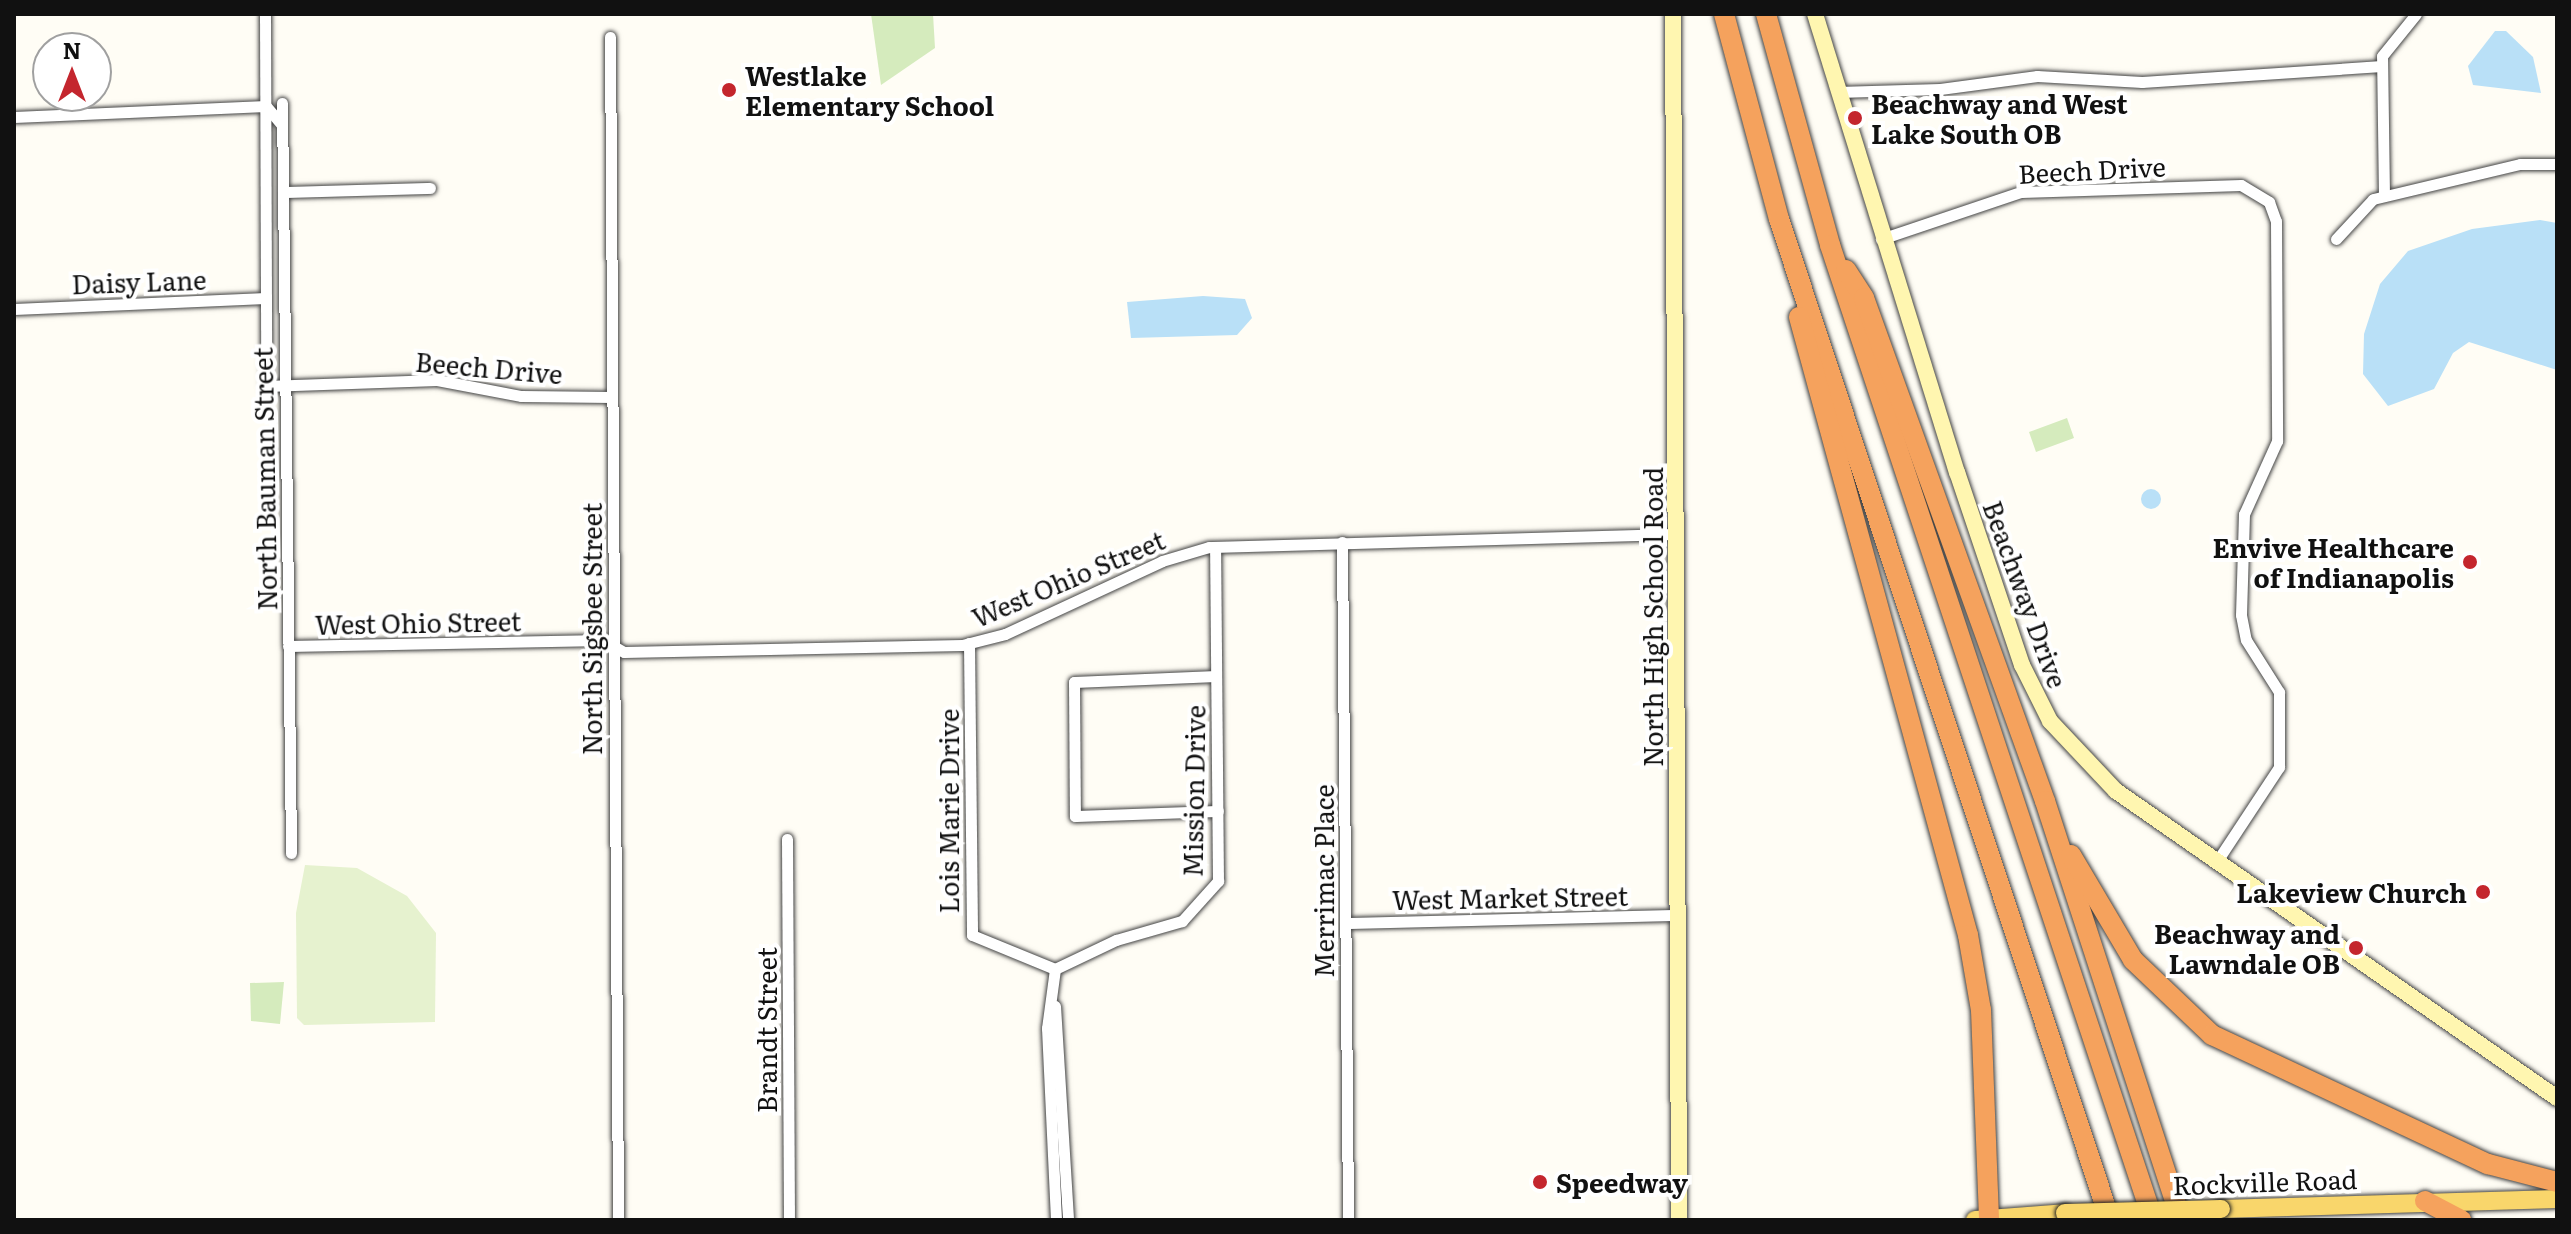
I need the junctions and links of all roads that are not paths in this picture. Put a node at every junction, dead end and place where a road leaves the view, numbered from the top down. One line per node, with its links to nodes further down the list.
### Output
1 (265, 14): 11 (street, North Bauman Street)
2 (1673, 14): 27 (street, North High School Road)
3 (1724, 14): 18 (highway)
4 (1766, 14): 21 (highway)
5 (1815, 14): 9 (street, Beachway Drive)
6 (2416, 14): 8 (street)
7 (610, 37): 26 (street, North Sigsbee Street)
8 (2381, 66): 9 (street); 17 (street)
9 (1837, 92): 19 (street, Beachway Drive)
10 (282, 103): 13 (street, North Bauman Street)
11 (266, 106): 12 (street); 13 (street); 22 (street, North Bauman Street)
12 (14, 117)
13 (282, 125): 16 (street, North Bauman Street)
14 (2557, 164): 17 (street)
15 (430, 188): 16 (street)
16 (283, 192): 24 (street, North Bauman Street)
17 (2384, 196): 20 (street)
18 (1779, 219): 54 (highway); 55 (highway)
19 (1881, 239): 38 (street, Beachway Drive); 38 (street, Beech Drive)
20 (2336, 239)
21 (1830, 245): 34 (highway); 56 (highway)
22 (266, 298): 23 (street, Daisy Lane); 25 (street, North Bauman Street)
23 (14, 309)
24 (284, 385): 25 (street, Beech Drive); 26 (street, Beech Drive); 31 (street, North Bauman Street)
25 (266, 386)
26 (612, 397): 32 (street, North Sigsbee Street)
27 (1676, 534): 28 (street, West Ohio Street); 39 (street, North High School Road)
28 (1342, 542): 29 (street, West Ohio Street); 40 (street, Merrimac Place)
29 (1215, 547): 30 (street, West Ohio Street); 33 (street, Mission Drive)
30 (969, 643): 32 (street, West Ohio Street); 41 (street, Lois Marie Drive)
31 (288, 646): 32 (street, West Ohio Street); 37 (street, North Bauman Street)
32 (613, 646): 47 (street, North Sigsbee Street)
33 (1216, 676): 35 (street, Mission Drive); 35 (street)
34 (2045, 801): 44 (highway); 57 (highway)
35 (1218, 811): 41 (street, Mission Drive)
36 (787, 839): 48 (street, Brandt Street)
37 (291, 853)
38 (2217, 861): 43 (street, Beachway Drive)
39 (1677, 915): 40 (street, West Market Street); 52 (street, North High School Road)
40 (1345, 923): 51 (street, Merrimac Place)
41 (1055, 969): 42 (street)
42 (1055, 1006): 49 (street); 50 (street)
43 (2557, 1098)
44 (2557, 1182)
45 (2557, 1199): 46 (main road, Rockville Road)
46 (2425, 1201): 54 (main road, Rockville Road, bridge); 58 (highway)
47 (618, 1220)
48 (789, 1220)
49 (1056, 1220)
50 (1068, 1220)
51 (1348, 1220)
52 (1679, 1220)
53 (1975, 1220): 54 (main road, Rockville Road)
54 (1989, 1220)
55 (2110, 1220)
56 (2153, 1220)
57 (2181, 1220)
58 (2461, 1220)

